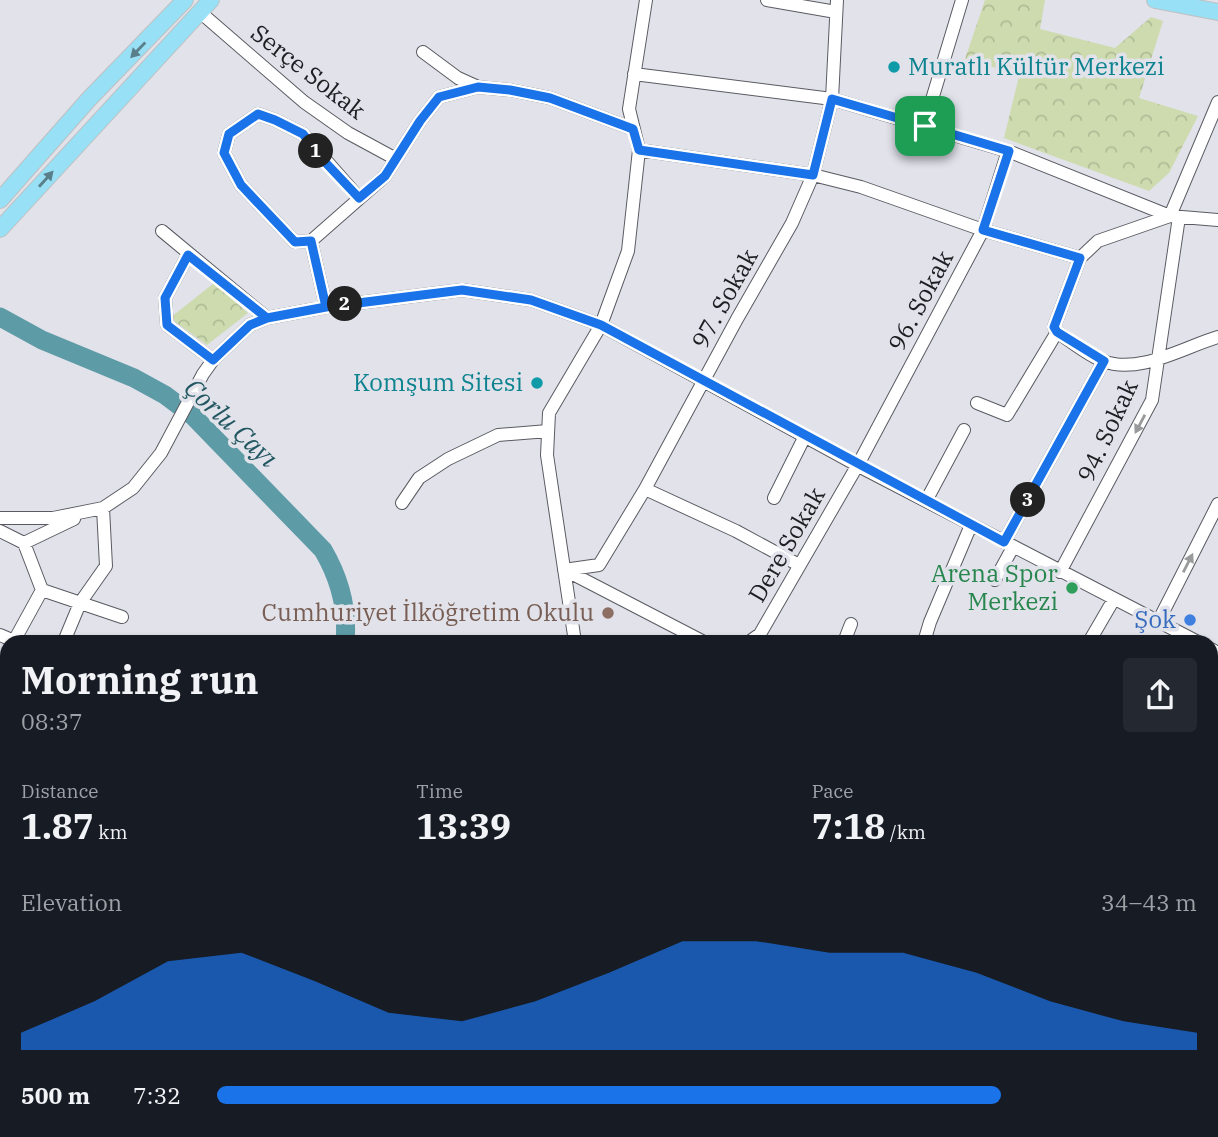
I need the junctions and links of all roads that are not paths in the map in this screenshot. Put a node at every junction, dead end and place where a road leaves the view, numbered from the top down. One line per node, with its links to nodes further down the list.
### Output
1 (185, 0): 21 (main road, one-way to 21)
2 (646, 0): 10 (street)
3 (767, 0): 7 (street)
4 (962, 0): 14 (street)
5 (1155, 0): 8 (main road)
6 (206, 6): 18 (street, Serçe Sokak); 24 (main road, one-way to 6)
7 (837, 6): 12 (street, 97. Sokak)
8 (1218, 12)
9 (423, 52): 11 (street)
10 (634, 74): 12 (street); 15 (street)
11 (478, 87): 15 (street); 18 (street)
12 (832, 99): 14 (street); 19 (street, 97. Sokak)
13 (1218, 102): 22 (street, 94. Sokak)
14 (925, 126): 17 (street)
15 (633, 129): 16 (street)
16 (639, 150): 19 (street); 32 (street)
17 (1009, 151): 22 (street); 25 (street, 96. Sokak)
18 (396, 159): 20 (street)
19 (813, 175): 25 (street); 38 (street, 97. Sokak)
20 (359, 198): 27 (street); 27 (street)
21 (0, 200)
22 (1174, 217): 23 (street); 29 (street); 35 (street, 94. Sokak)
23 (1218, 220)
24 (0, 229)
25 (983, 230): 29 (street); 43 (street, 96. Sokak)
26 (162, 231): 28 (street)
27 (311, 241): 30 (street)
28 (188, 255): 31 (street); 36 (street)
29 (1080, 258): 33 (street)
30 (326, 307): 31 (street); 32 (street)
31 (267, 318): 36 (street)
32 (601, 325): 38 (street); 41 (street)
33 (1055, 330): 37 (street); 39 (street)
34 (1218, 337): 35 (street)
35 (1159, 359): 37 (street); 57 (street, 94. Sokak, one-way to 57)
36 (213, 360): 49 (street)
37 (1104, 361): 54 (street)
38 (705, 380): 42 (street); 44 (street, 97. Sokak)
39 (977, 403)
40 (964, 430): 46 (street)
41 (548, 431): 47 (street); 56 (street)
42 (805, 436): 43 (street); 45 (street)
43 (858, 465): 46 (street); 55 (street, Dere Sokak)
44 (645, 489): 55 (street); 56 (street, 97. Sokak)
45 (774, 498)
46 (926, 501): 51 (street)
47 (402, 502)
48 (1218, 504): 63 (street, one-way to 48)
49 (98, 509): 50 (street); 53 (street); 61 (street)
50 (0, 518)
51 (971, 525): 54 (street); 71 (street)
52 (0, 531): 53 (street)
53 (24, 542): 59 (street)
54 (1009, 545): 57 (street); 58 (street)
55 (799, 565): 69 (street, Dere Sokak)
56 (564, 570): 67 (street); 68 (street)
57 (1060, 572): 60 (street)
58 (995, 580)
59 (42, 590): 61 (street); 65 (street)
60 (1114, 599): 63 (street); 72 (street)
61 (80, 603): 62 (street); 66 (street)
62 (122, 617)
63 (1158, 622): 73 (street)
64 (851, 624): 70 (street)
65 (17, 635)
66 (67, 635)
67 (574, 635)
68 (690, 635)
69 (758, 635)
70 (847, 635)
71 (926, 635)
72 (1093, 635)
73 (1184, 635)

